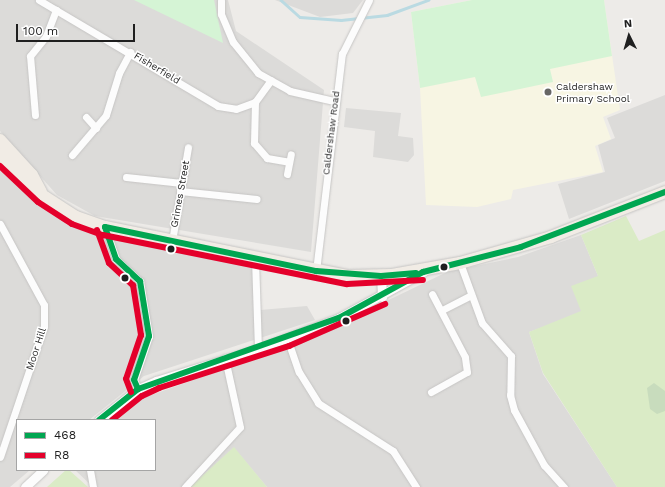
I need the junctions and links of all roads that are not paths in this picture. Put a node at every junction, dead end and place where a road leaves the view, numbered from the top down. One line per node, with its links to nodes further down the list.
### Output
1 (39, 0): 4 (street, Fisherfield)
2 (220, 0): 6 (street)
3 (369, 0): 7 (street, Caldershaw Road)
4 (56, 10): 5 (street, Fisherfield); 9 (street)
5 (130, 52): 8 (street, Fisherfield); 11 (street)
6 (271, 80): 7 (street); 8 (street)
7 (334, 101): 30 (street, Caldershaw Road)
8 (255, 102): 17 (street)
9 (35, 115)
10 (86, 117): 11 (street)
11 (96, 128): 16 (street)
12 (0, 140): 23 (main road)
13 (188, 147): 20 (street, Grimes Street)
14 (0, 154): 23 (main road)
15 (291, 154): 17 (street)
16 (72, 155)
17 (289, 162): 18 (street)
18 (287, 174)
19 (126, 177): 20 (street)
20 (182, 183): 21 (street, Grimes Street)
21 (180, 191): 24 (street); 27 (street, Grimes Street)
22 (665, 192): 29 (main road)
23 (42, 195): 26 (main road)
24 (257, 199)
25 (0, 224): 43 (street, Moor Hill)
26 (105, 227): 27 (main road); 40 (street)
27 (172, 241): 28 (main road)
28 (255, 259): 30 (main road); 38 (street)
29 (460, 263): 31 (main road); 35 (street)
30 (316, 271): 32 (main road)
31 (423, 272): 32 (main road); 34 (street)
32 (381, 276): 34 (street)
33 (432, 294): 36 (street)
34 (382, 296): 37 (street)
35 (470, 296): 36 (street); 50 (street)
36 (442, 310): 41 (street)
37 (287, 338): 38 (street); 49 (street)
38 (258, 349): 39 (street)
39 (225, 358): 40 (street); 48 (street)
40 (138, 389): 42 (street)
41 (431, 392)
42 (100, 419)
43 (0, 457)
44 (42, 471): 46 (street)
45 (90, 471): 47 (street)
46 (25, 487)
47 (93, 487)
48 (185, 487)
49 (416, 487)
50 (564, 487)

